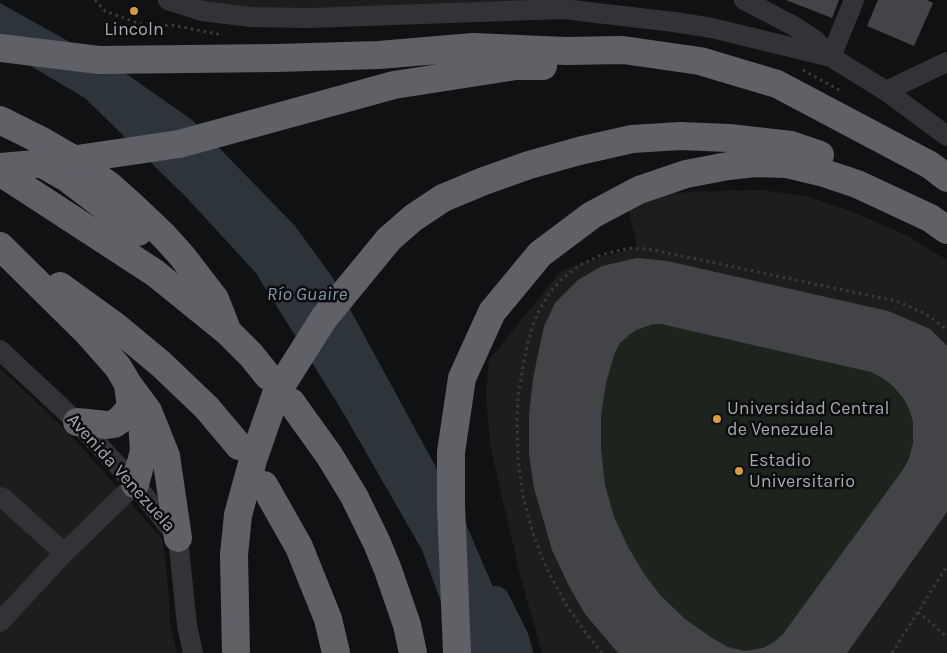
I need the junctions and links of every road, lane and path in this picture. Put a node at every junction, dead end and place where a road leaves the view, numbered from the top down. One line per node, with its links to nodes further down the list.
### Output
1 (168, 0): 4 (street)
2 (744, 0): 6 (street)
3 (854, 0): 6 (street)
4 (570, 5): 6 (street)
5 (0, 48): 14 (highway)
6 (831, 57): 8 (street)
7 (947, 62): 8 (street)
8 (886, 91): 10 (street)
9 (0, 120): 20 (highway)
10 (947, 136)
11 (0, 140): 20 (highway)
12 (0, 167): 15 (highway, bridge)
13 (0, 172): 20 (highway)
14 (947, 178)
15 (947, 193)
16 (947, 216): 37 (highway, bridge)
17 (947, 230): 40 (highway)
18 (0, 245): 23 (highway); 26 (highway)
19 (947, 330): 41 (path)
20 (229, 333): 22 (highway)
21 (0, 350): 25 (street, Avenida Venezuela)
22 (268, 376)
23 (128, 384): 25 (highway); 27 (highway); 30 (highway)
24 (291, 402): 39 (highway)
25 (76, 422): 27 (street, Avenida Venezuela)
26 (239, 446)
27 (135, 484): 30 (street, Avenida Venezuela); 31 (street)
28 (264, 485): 38 (highway)
29 (0, 496): 31 (street)
30 (178, 538): 36 (street, Avenida Venezuela)
31 (64, 553): 34 (street)
32 (947, 566): 33 (path)
33 (918, 612): 35 (path); 42 (path)
34 (0, 622)
35 (947, 637)
36 (194, 653)
37 (236, 653)
38 (336, 653)
39 (413, 653)
40 (457, 653)
41 (602, 653)
42 (892, 653)

